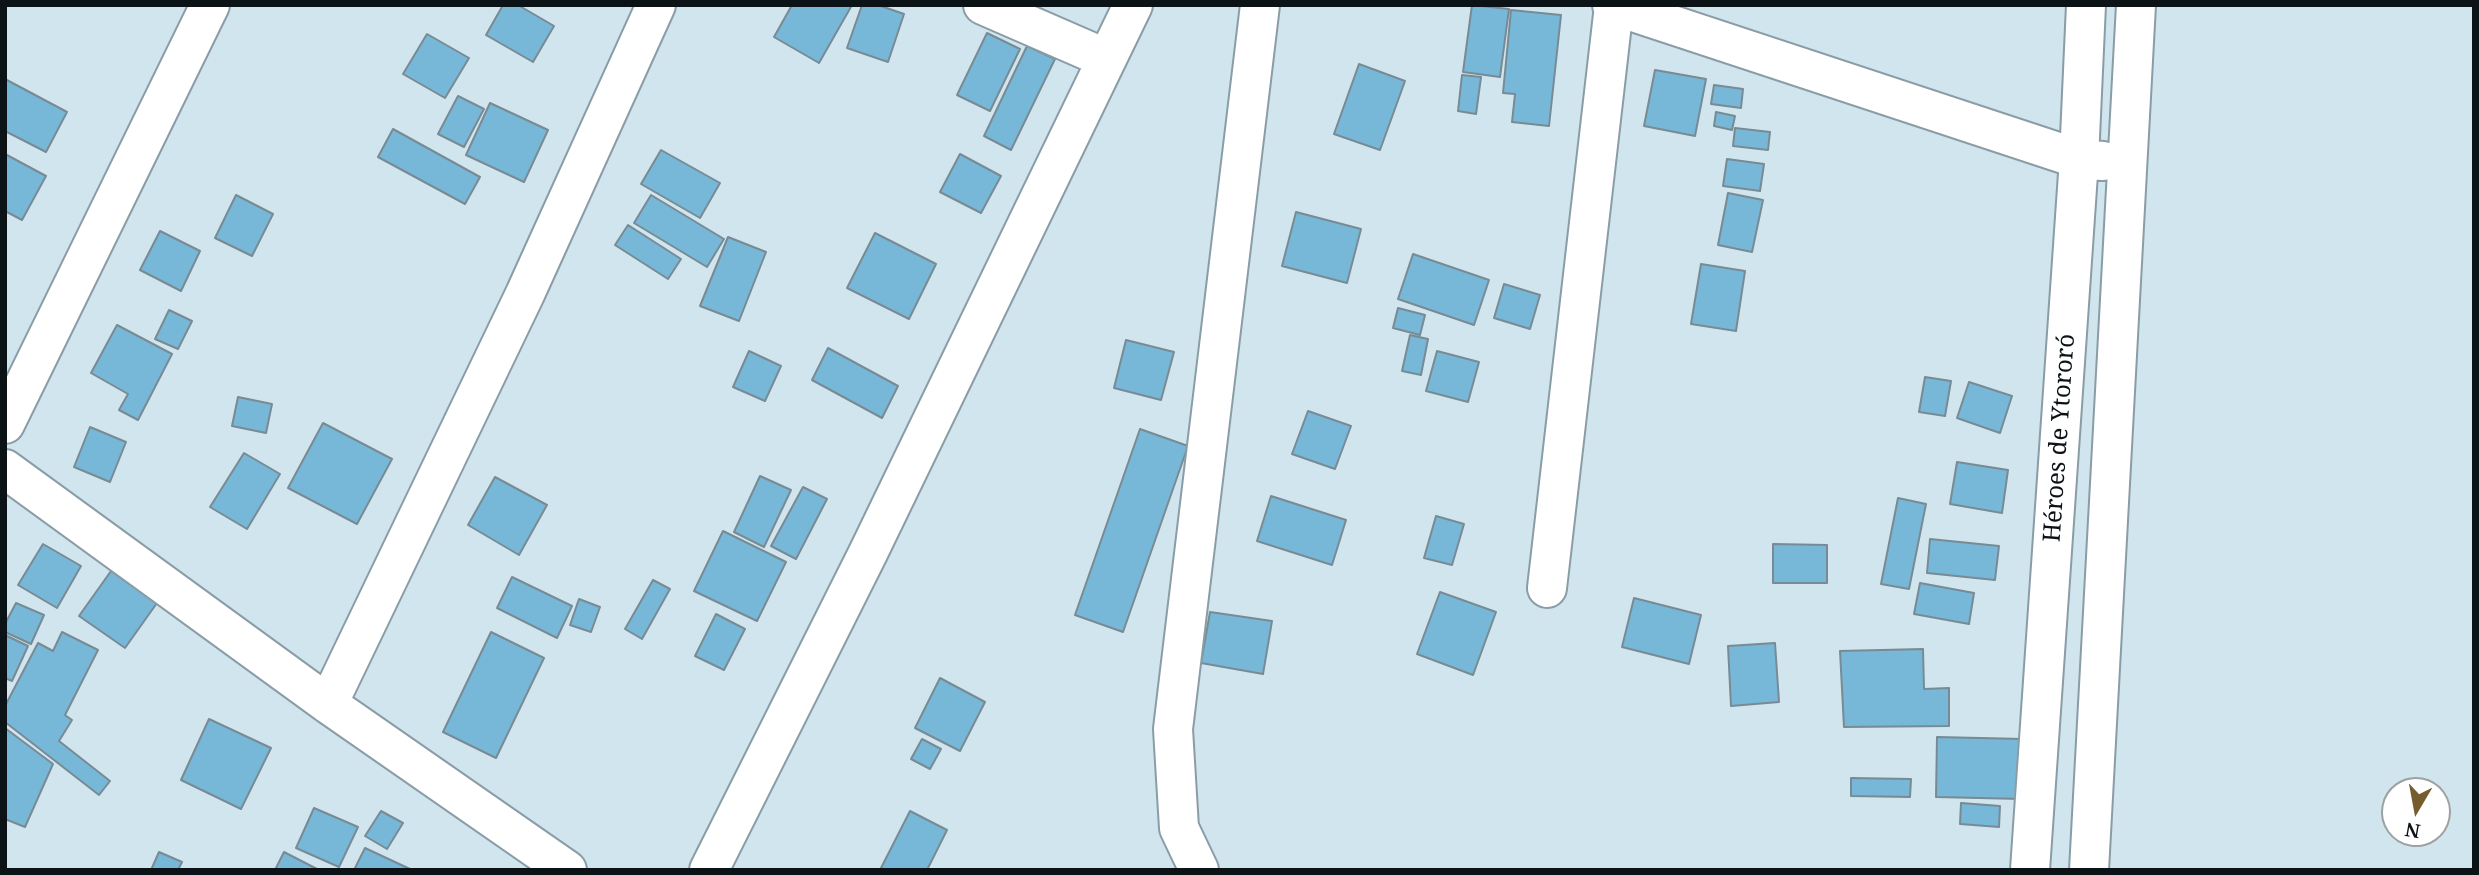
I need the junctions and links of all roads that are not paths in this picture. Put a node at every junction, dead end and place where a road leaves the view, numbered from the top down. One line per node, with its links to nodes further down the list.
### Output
1 (210, 5): 12 (street)
2 (656, 5): 15 (street)
3 (983, 5): 9 (street)
4 (1133, 5): 9 (street)
5 (1260, 5): 18 (street)
6 (2086, 5): 10 (street, Héroes de Ytororó)
7 (2136, 5): 11 (street, Héroes de Ytororó)
8 (1613, 6): 10 (street); 14 (street)
9 (1107, 60): 17 (street)
10 (2078, 159): 11 (street); 19 (street, Héroes de Ytororó)
11 (2127, 163): 20 (street, Héroes de Ytororó)
12 (5, 424)
13 (5, 469): 15 (street)
14 (1547, 588)
15 (328, 704): 16 (street)
16 (567, 870)
17 (709, 870)
18 (1199, 870)
19 (2030, 870)
20 (2089, 870)

